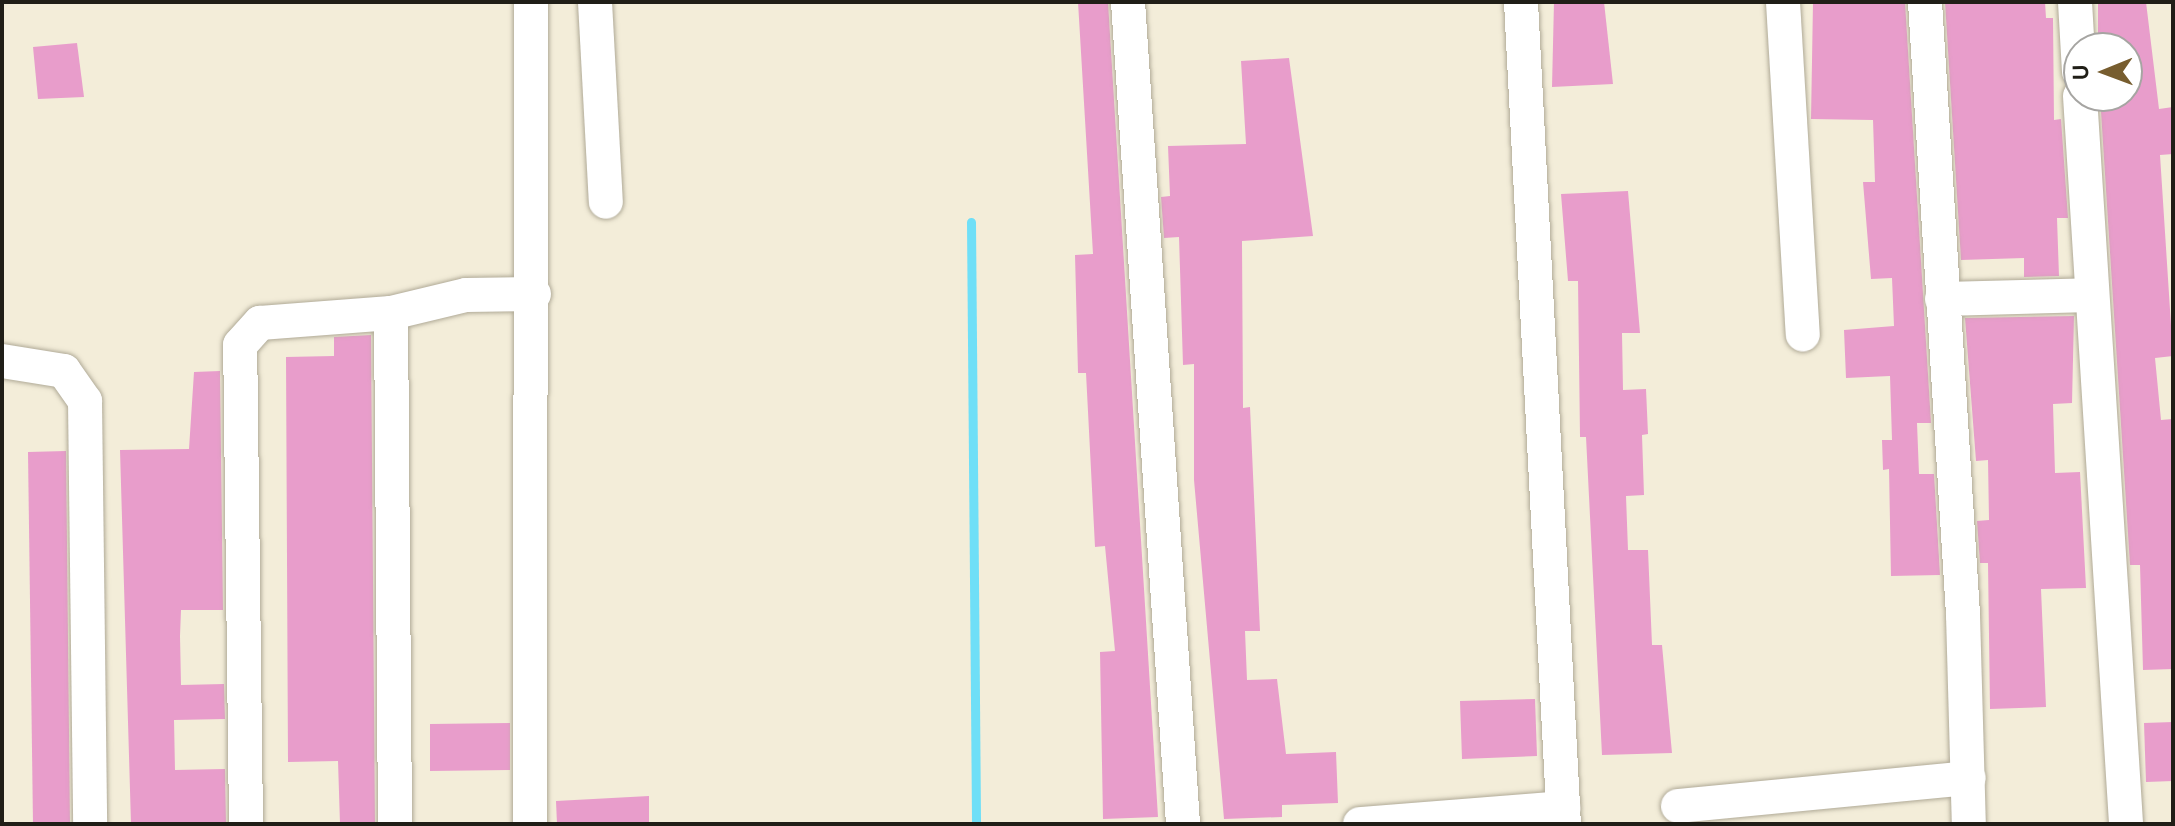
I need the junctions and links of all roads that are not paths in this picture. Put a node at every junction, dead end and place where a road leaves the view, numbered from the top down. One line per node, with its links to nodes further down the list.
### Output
1 (531, 2): 11 (street)
2 (595, 2): 10 (street)
3 (1128, 2): 24 (street)
4 (1521, 2): 19 (street)
5 (1783, 2): 15 (street)
6 (1925, 2): 13 (street)
7 (2075, 2): 8 (street)
8 (2077, 32)
9 (2081, 112): 12 (street)
10 (606, 202)
11 (534, 294): 14 (street); 23 (street)
12 (2092, 295): 13 (street); 27 (street)
13 (1942, 299): 17 (street)
14 (391, 313): 21 (street); 22 (street)
15 (1803, 334)
16 (2, 361): 20 (street)
17 (1969, 778): 18 (street); 26 (street)
18 (1678, 806)
19 (1564, 816): 25 (street)
20 (90, 824)
21 (246, 824)
22 (395, 824)
23 (530, 824)
24 (1183, 824)
25 (1360, 824)
26 (1969, 824)
27 (2126, 824)

